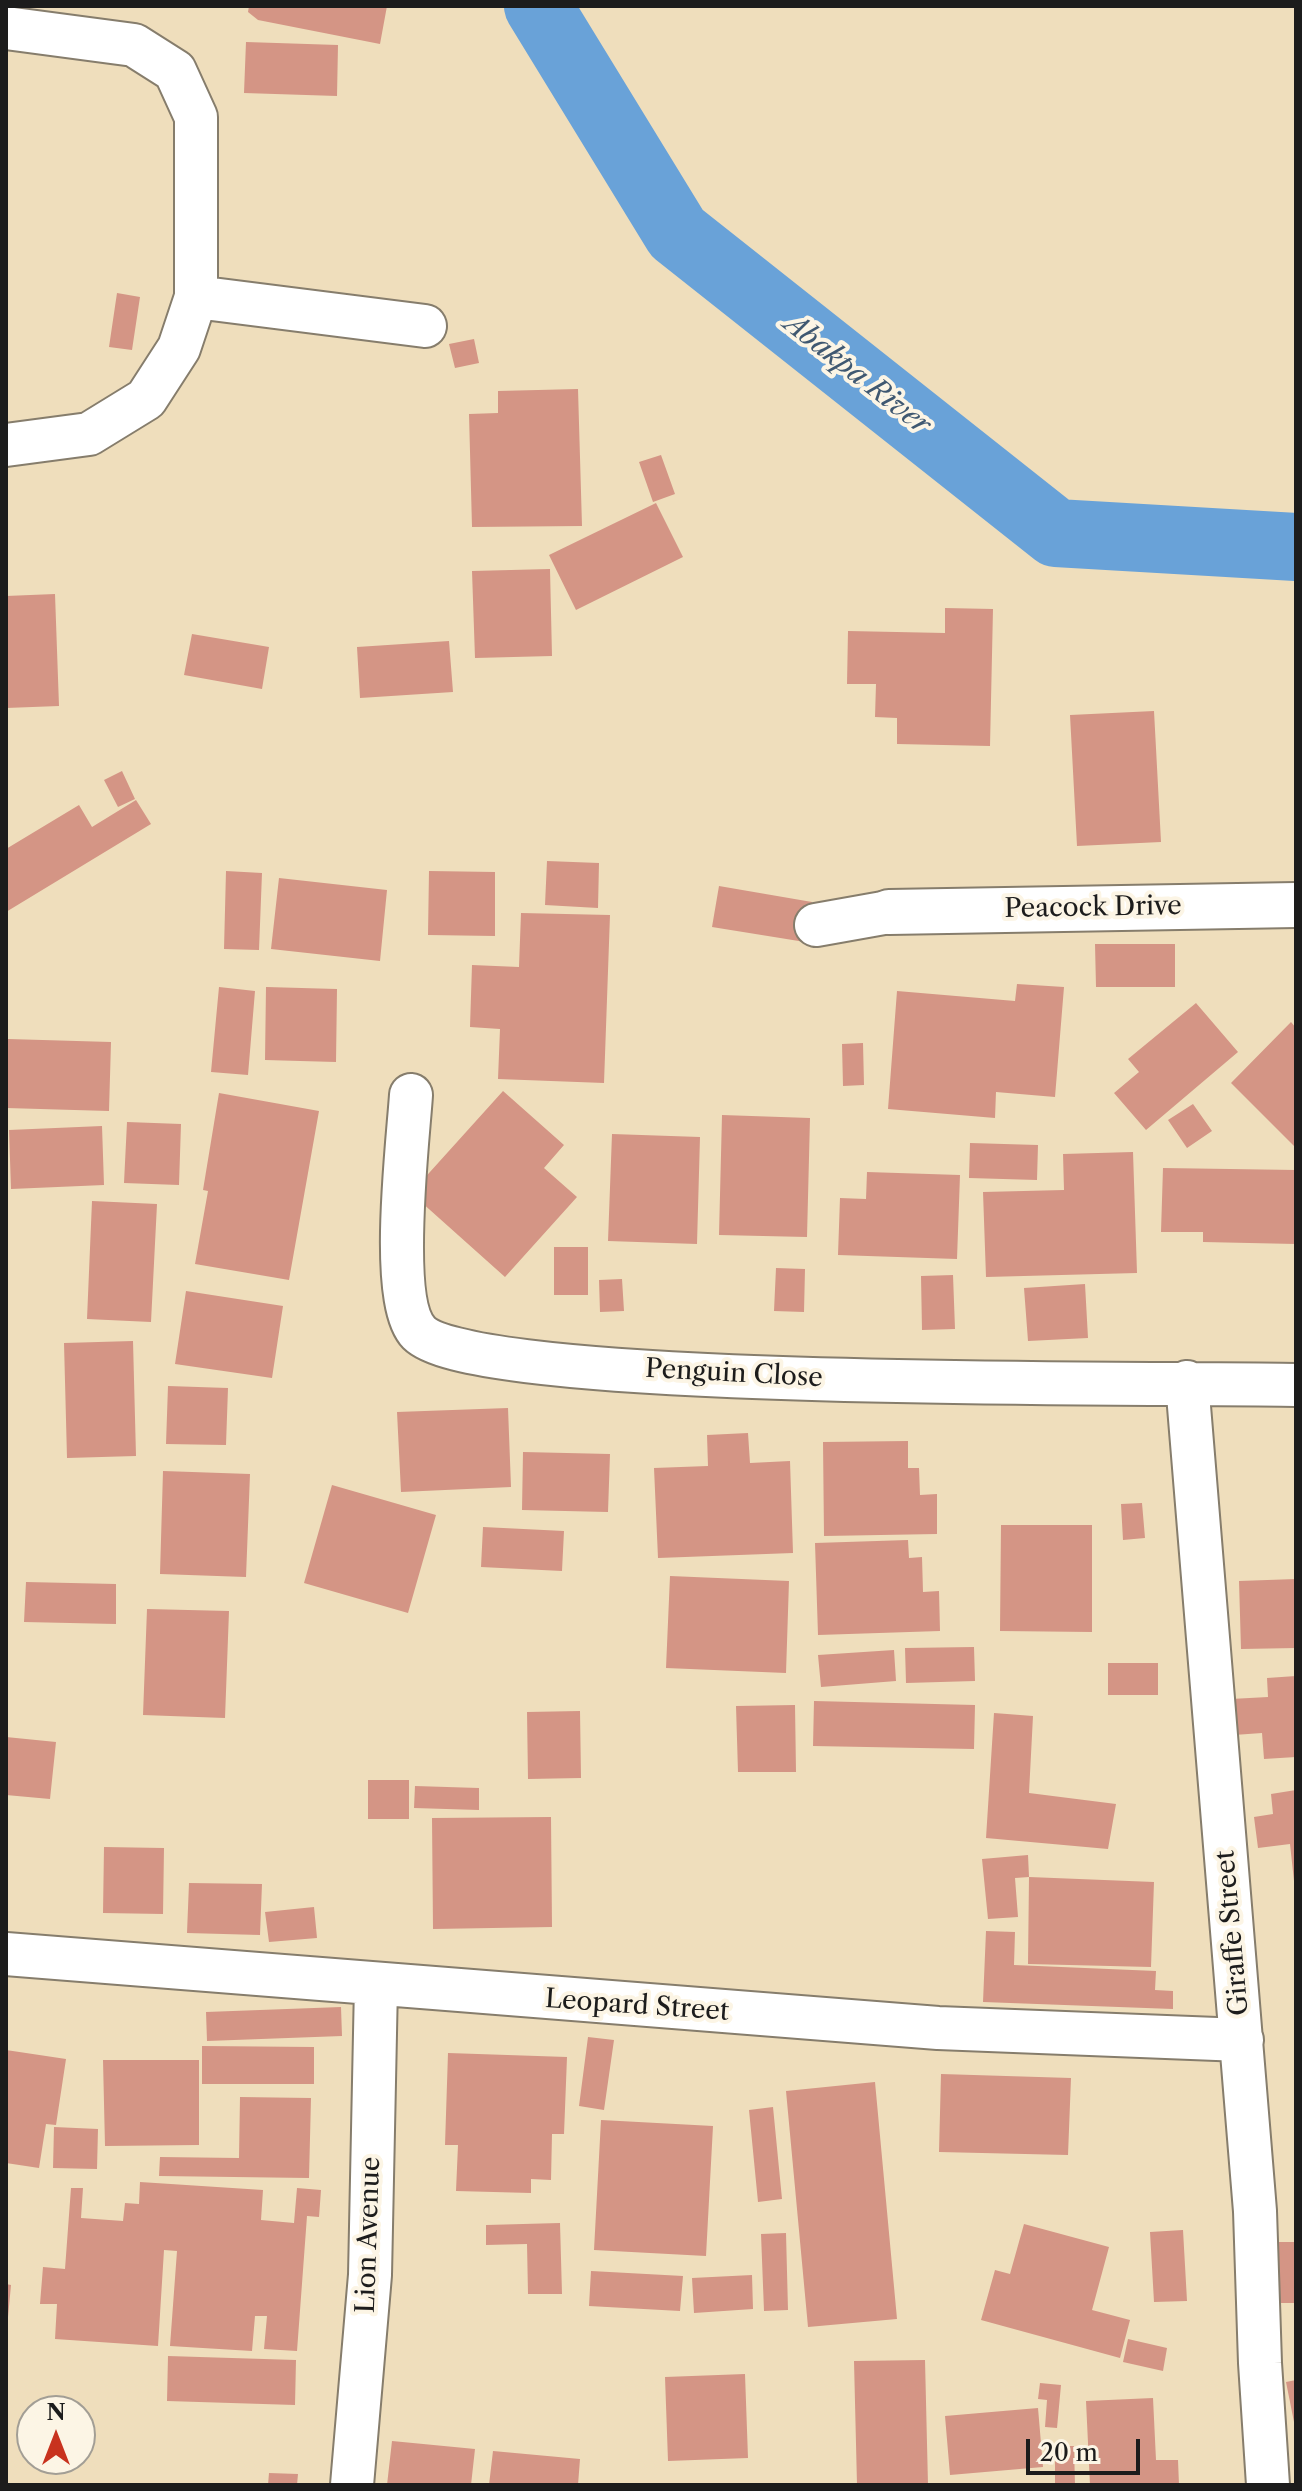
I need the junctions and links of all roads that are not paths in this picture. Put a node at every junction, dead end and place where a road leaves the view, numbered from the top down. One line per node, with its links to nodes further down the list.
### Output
1 (6, 28): 2 (street)
2 (196, 297): 3 (street); 4 (street)
3 (425, 326)
4 (6, 445)
5 (1296, 905): 6 (street, Peacock Drive)
6 (889, 912): 7 (street)
7 (816, 925)
8 (411, 1095): 9 (street, Penguin Close)
9 (1187, 1382): 10 (street, Penguin Close); 13 (street, Giraffe Street)
10 (1296, 1385)
11 (19, 1955): 12 (street, Leopard Street)
12 (376, 1985): 13 (street, Leopard Street); 14 (street, Lion Avenue)
13 (1242, 2040): 15 (street, Giraffe Street)
14 (352, 2485)
15 (1268, 2485)

